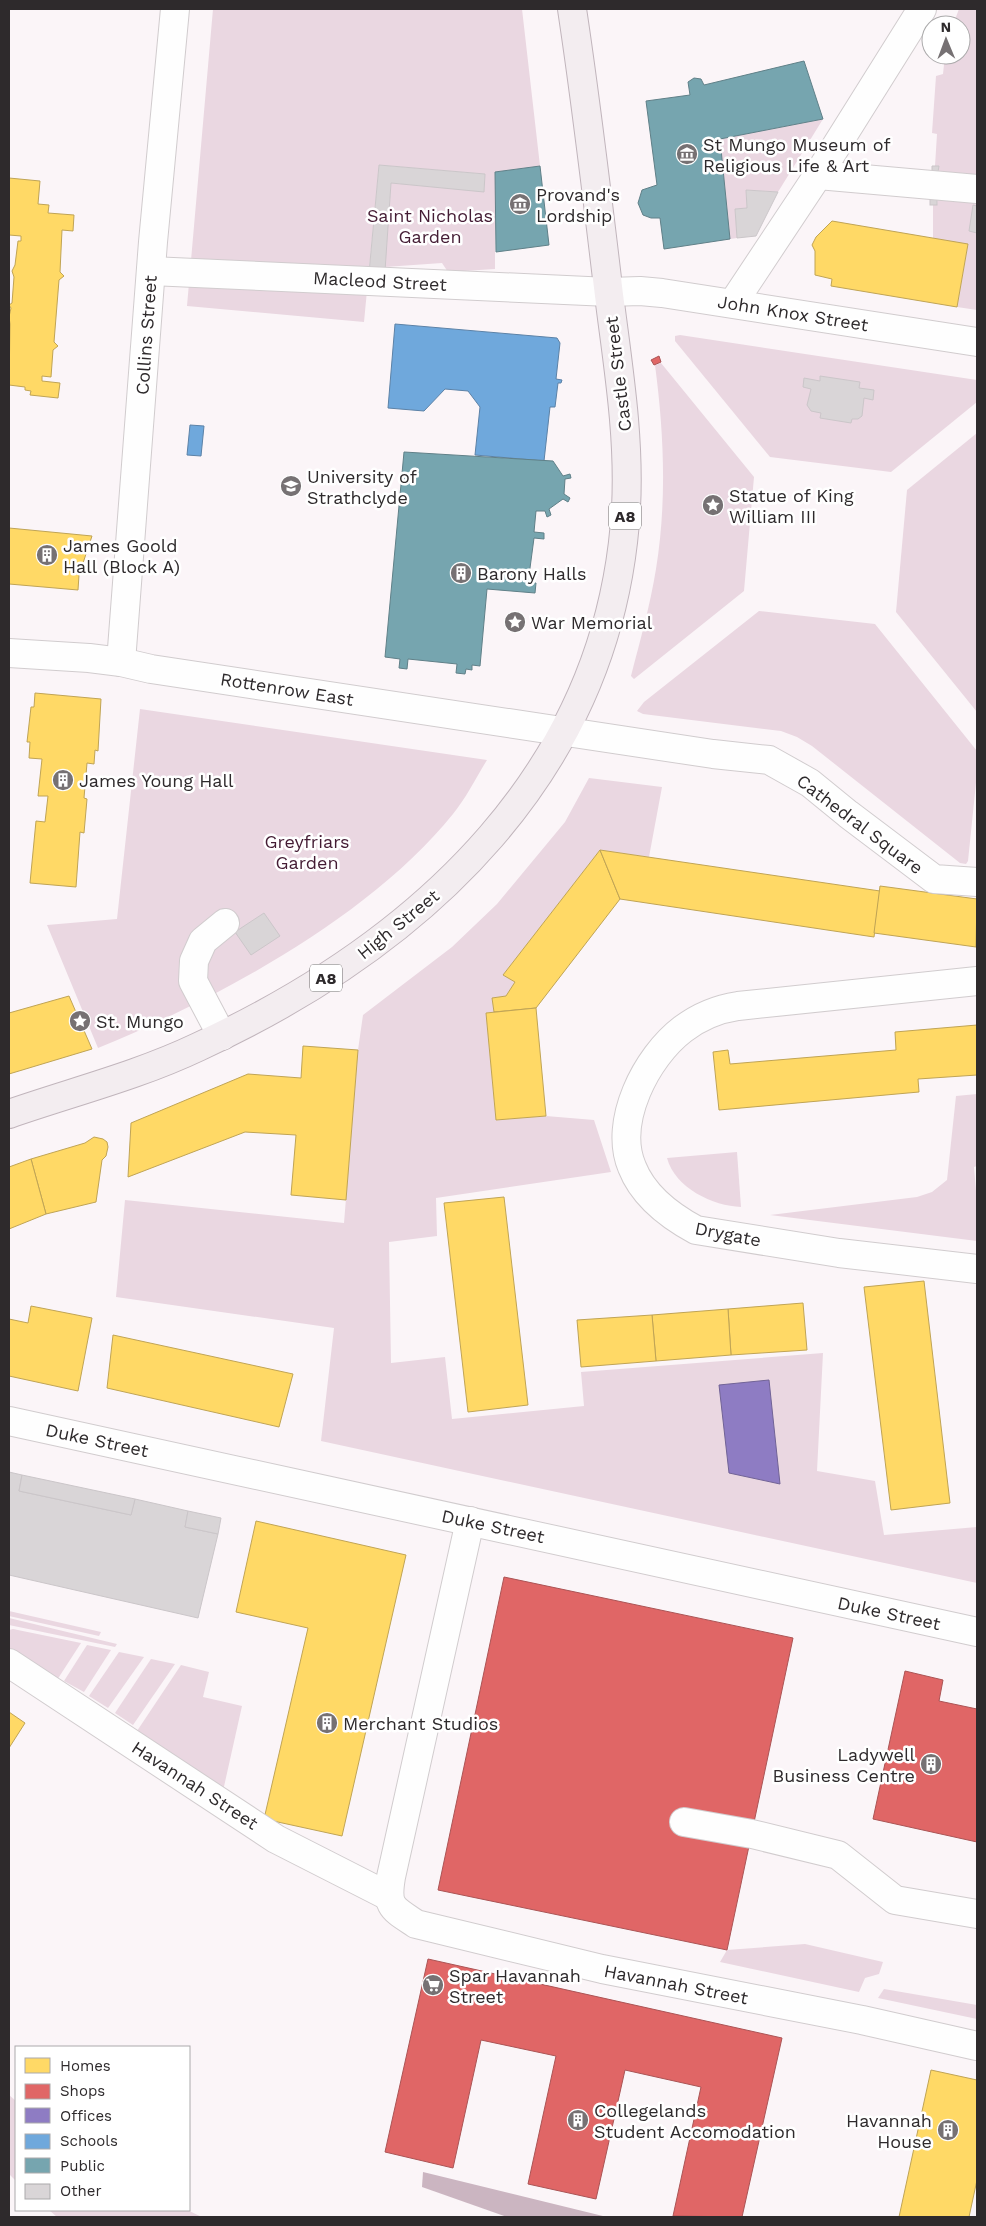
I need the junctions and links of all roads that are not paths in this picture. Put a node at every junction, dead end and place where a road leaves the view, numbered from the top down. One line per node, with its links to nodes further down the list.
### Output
1 (175, 9): 6 (street, Collins Street)
2 (572, 9): 7 (main road, Castle Street / A8)
3 (922, 9): 4 (street)
4 (818, 175): 5 (street); 8 (street)
5 (977, 188)
6 (151, 271): 7 (street, Macleod Street); 11 (street, Collins Street)
7 (609, 292): 8 (street, John Knox Street); 12 (main road, Castle Street / A8)
8 (733, 303): 9 (street, John Knox Street)
9 (977, 342)
10 (9, 653): 11 (street, Rottenrow East)
11 (121, 662): 12 (street, Rottenrow East)
12 (566, 731): 13 (street, Cathedral Square); 16 (main road, High Street / A8)
13 (977, 882)
14 (225, 923): 16 (street)
15 (977, 981): 18 (street, Drygate)
16 (222, 1036): 17 (main road, High Street / A8)
17 (9, 1114)
18 (977, 1269)
19 (9, 1421): 20 (street, Duke Street)
20 (470, 1521): 21 (street, Duke Street); 24 (street)
21 (977, 1632)
22 (9, 1663): 24 (street, Havannah Street)
23 (684, 1822): 25 (street)
24 (388, 1896): 26 (street, Havannah Street)
25 (977, 1914)
26 (977, 2046)

